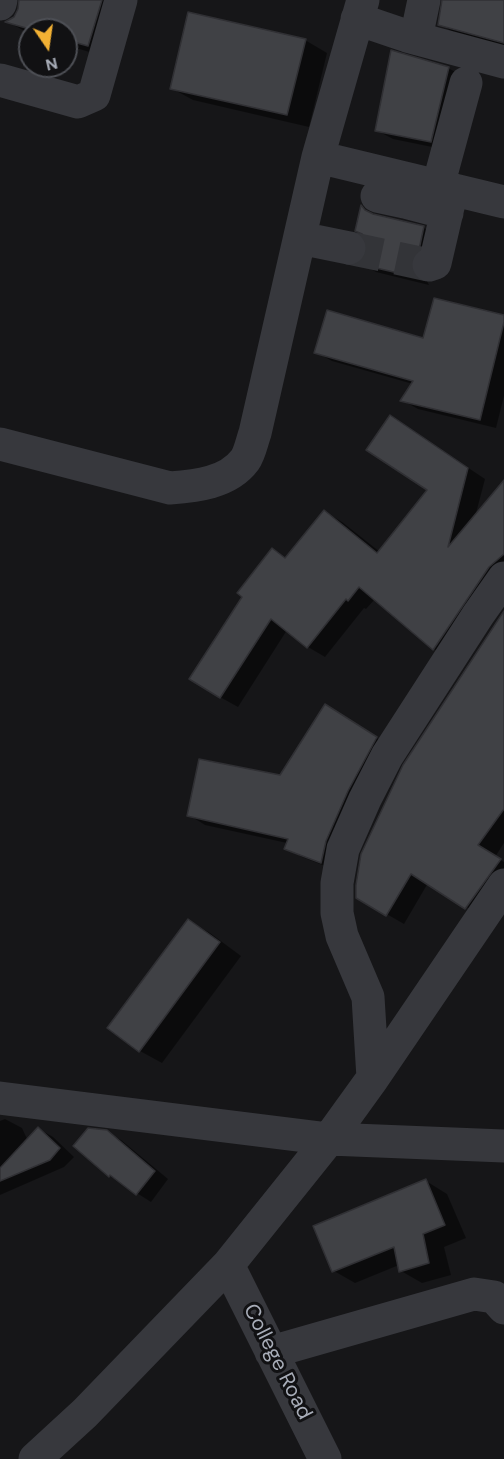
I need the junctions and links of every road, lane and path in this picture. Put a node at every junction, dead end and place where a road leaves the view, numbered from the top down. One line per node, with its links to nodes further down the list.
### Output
1 (121, 0): 6 (street)
2 (424, 0): 4 (street)
3 (360, 10): 4 (street); 8 (street)
4 (416, 38): 5 (street)
5 (504, 62)
6 (0, 80)
7 (466, 83): 9 (street)
8 (318, 157): 9 (street); 11 (street)
9 (422, 194): 10 (street); 13 (street)
10 (504, 202)
11 (300, 238): 12 (street); 14 (street)
12 (349, 248)
13 (429, 265)
14 (0, 444)
15 (504, 578): 17 (street)
16 (504, 885): 17 (street)
17 (373, 1078): 19 (street)
18 (0, 1098): 19 (street)
19 (329, 1139): 20 (street); 21 (street)
20 (504, 1146)
21 (228, 1265): 23 (street, College Road); 24 (street)
22 (504, 1308): 23 (street)
23 (272, 1352): 25 (street, College Road)
24 (35, 1459)
25 (325, 1459)

